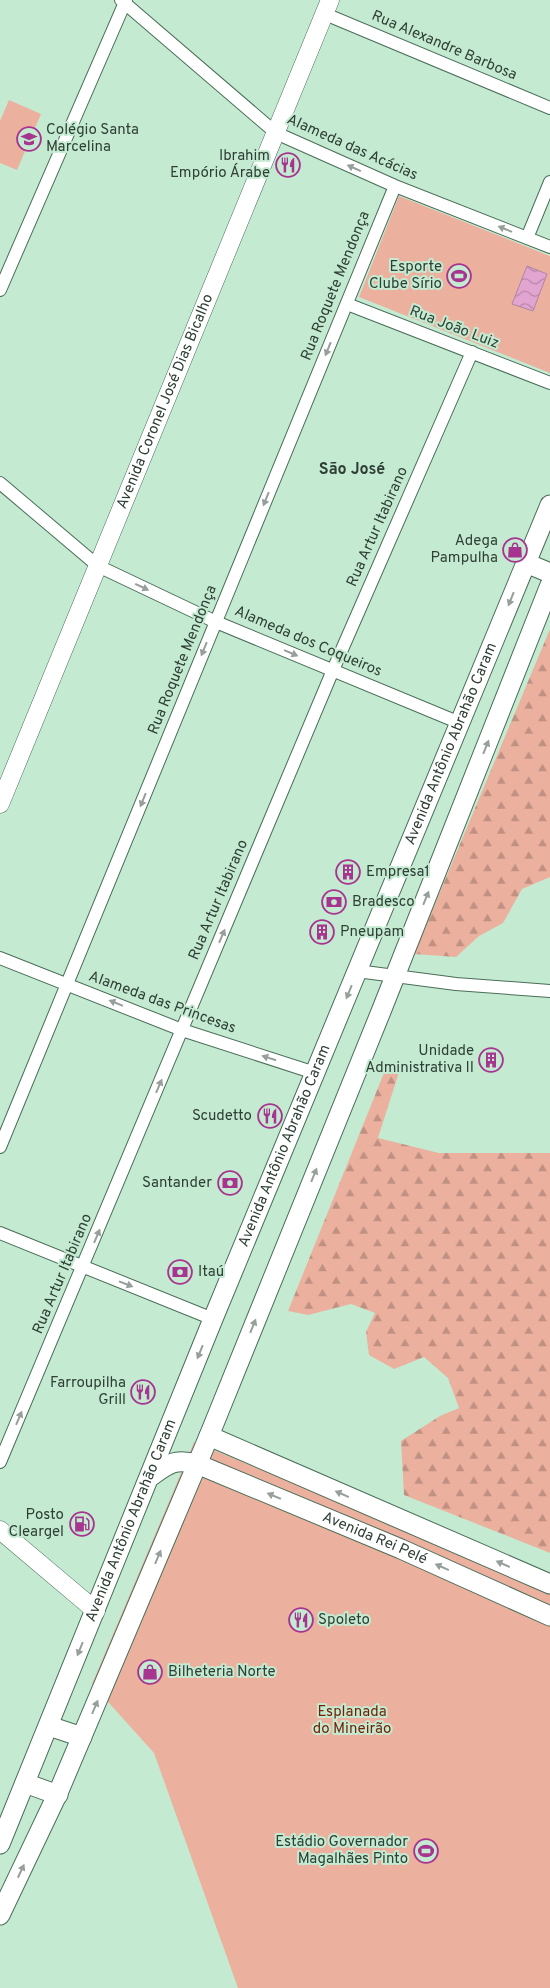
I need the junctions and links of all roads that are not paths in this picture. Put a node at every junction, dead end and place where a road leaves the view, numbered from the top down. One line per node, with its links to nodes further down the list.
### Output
1 (124, 1): 4 (street, Alameda das Acácias); 9 (street)
2 (328, 7): 3 (street, Rua Alexandre Barbosa); 4 (street, Avenida Coronel José Dias Bicalho)
3 (550, 108)
4 (276, 133): 6 (street, Alameda das Acácias, one-way to 4); 16 (street, Avenida Coronel José Dias Bicalho)
5 (550, 182): 7 (street)
6 (395, 186): 7 (street, Alameda das Acácias, one-way to 6); 10 (street, Rua Roquete Mendonça)
7 (527, 238): 8 (street, Alameda das Acácias)
8 (550, 247)
9 (0, 290)
10 (347, 304): 11 (street, Rua João Luiz); 19 (street, Rua Roquete Mendonça, one-way to 19)
11 (472, 352): 12 (street, Rua João Luiz); 20 (street, Rua Artur Itabirano)
12 (550, 383)
13 (0, 483): 16 (street, Alameda dos Coqueiros)
14 (550, 506): 15 (main road, Avenida Antônio Abrahão Caram)
15 (526, 563): 17 (main road); 21 (main road, Avenida Antônio Abrahão Caram, one-way to 21)
16 (98, 566): 19 (street, Alameda dos Coqueiros, one-way to 19); 22 (street, Avenida Coronel José Dias Bicalho)
17 (550, 573)
18 (550, 586): 25 (main road, one-way to 18)
19 (216, 622): 20 (street, Alameda dos Coqueiros, one-way to 20); 26 (street, Rua Roquete Mendonça, one-way to 26)
20 (333, 670): 21 (street, Alameda dos Coqueiros); 28 (street, Rua Artur Itabirano, one-way to 20)
21 (460, 723): 24 (main road, Avenida Antônio Abrahão Caram)
22 (0, 804)
23 (0, 958): 26 (street, Alameda das Princesas)
24 (357, 971): 25 (street); 29 (main road, Avenida Antônio Abrahão Caram, one-way to 29)
25 (396, 976): 27 (street); 34 (main road, one-way to 25)
26 (67, 984): 28 (street, Alameda das Princesas, one-way to 26); 30 (street, Rua Roquete Mendonça)
27 (550, 991)
28 (182, 1030): 29 (street, Alameda das Princesas, one-way to 28); 32 (street, Rua Artur Itabirano, one-way to 28)
29 (315, 1073): 33 (main road, Avenida Antônio Abrahão Caram)
30 (0, 1147)
31 (0, 1233): 32 (street)
32 (83, 1268): 33 (street, one-way to 33); 35 (street, Rua Artur Itabirano, one-way to 32)
33 (213, 1319): 37 (main road, Avenida Antônio Abrahão Caram, one-way to 37)
34 (209, 1436): 36 (main road); 38 (main road, Avenida Rei Pelé, one-way to 34)
35 (0, 1462)
36 (197, 1464): 37 (main road, Avenida Rei Pelé); 39 (main road, Avenida Rei Pelé, one-way to 36); 45 (main road, one-way to 36)
37 (150, 1477): 42 (main road, Avenida Antônio Abrahão Caram)
38 (387, 1513): 39 (main road); 41 (main road, Avenida Rei Pelé, one-way to 38)
39 (335, 1521): 43 (main road, Avenida Rei Pelé, one-way to 39)
40 (0, 1530): 42 (street)
41 (549, 1585)
42 (96, 1611): 44 (main road, Avenida Antônio Abrahão Caram, one-way to 44)
43 (550, 1616)
44 (49, 1726): 45 (main road); 46 (main road, Avenida Antônio Abrahão Caram)
45 (82, 1737): 47 (main road)
46 (25, 1783): 47 (main road); 48 (main road, Avenida Antônio Abrahão Caram)
47 (58, 1795): 49 (main road, one-way to 47)
48 (0, 1844)
49 (0, 1915)

